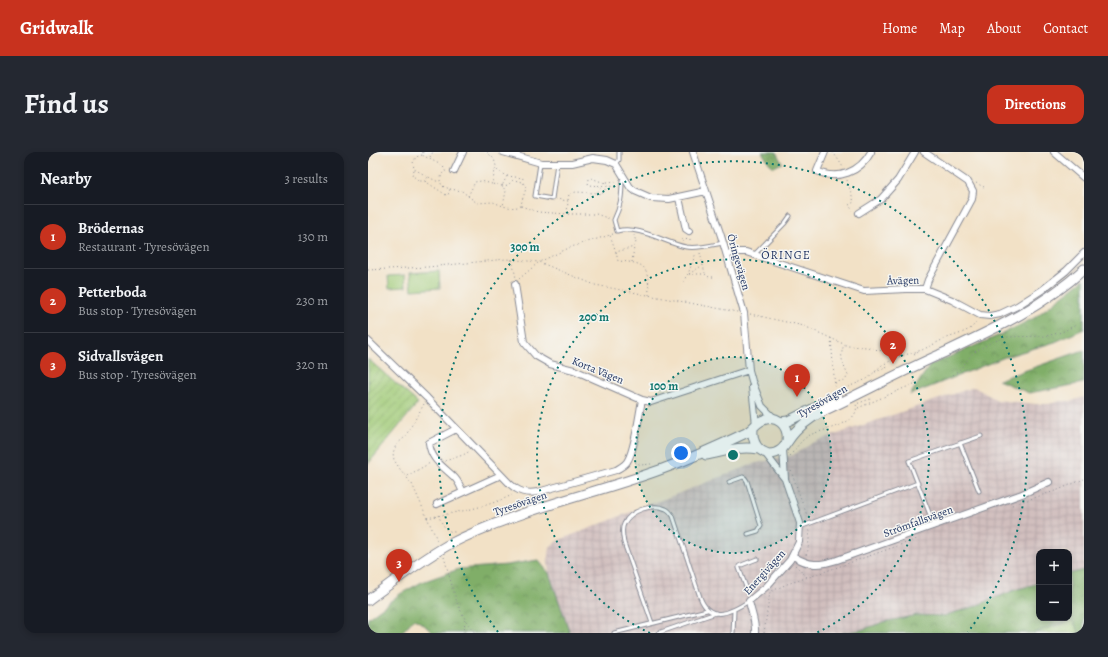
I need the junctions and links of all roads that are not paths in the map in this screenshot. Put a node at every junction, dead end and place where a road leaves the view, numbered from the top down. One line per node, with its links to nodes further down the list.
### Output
1 (463, 152): 13 (street)
2 (504, 152): 10 (street)
3 (619, 152): 12 (lane)
4 (693, 152): 16 (street, Öringevägen)
5 (825, 152): 6 (street)
6 (872, 152)
7 (915, 152): 18 (street)
8 (924, 152): 27 (street)
9 (1054, 152): 15 (street)
10 (540, 163): 11 (street); 11 (lane)
11 (558, 163): 12 (street)
12 (616, 164): 14 (street)
13 (454, 171)
14 (625, 178): 17 (street); 21 (lane)
15 (1084, 178)
16 (706, 191): 17 (street); 21 (street, Öringevägen)
17 (679, 198): 20 (street)
18 (859, 213)
19 (790, 216): 24 (lane)
20 (689, 231)
21 (723, 243): 23 (street, Öringevägen)
22 (1084, 253): 27 (street, Åvägen)
23 (727, 255): 24 (street, Åvägen); 30 (street, Öringevägen)
24 (754, 255): 27 (street, Åvägen)
25 (1084, 269): 29 (main road, Tyresövägen)
26 (515, 284): 32 (street, Korta Vägen)
27 (925, 290)
28 (368, 341): 35 (street)
29 (938, 355): 33 (main road, Tyresövägen); 38 (main road, Tyresövägen)
30 (749, 370): 31 (street, Öringevägen); 32 (street, Korta Vägen)
31 (752, 381): 33 (street, Öringevägen); 34 (street, Öringevägen)
32 (642, 400): 41 (street)
33 (778, 421): 34 (main road, Tyresövägen); 38 (main road)
34 (754, 427): 39 (main road); 40 (main road, Tyresövägen)
35 (456, 429): 41 (street); 47 (street)
36 (981, 436): 37 (lane)
37 (960, 444): 45 (lane); 46 (lane)
38 (785, 445): 39 (main road, Tyresövägen); 42 (street, Energivägen)
39 (762, 451): 40 (main road, Tyresövägen); 42 (street, Energivägen)
40 (693, 457): 55 (main road, Tyresövägen)
41 (501, 476): 47 (street)
42 (785, 479): 50 (street, Energivägen)
43 (729, 482): 51 (lane)
44 (1049, 482): 49 (street, Strömfallsvägen)
45 (918, 483): 49 (lane); 50 (lane)
46 (978, 491)
47 (463, 492): 48 (street)
48 (437, 504)
49 (935, 526): 52 (street, Strömfallsvägen)
50 (799, 528): 52 (street, Energivägen)
51 (748, 534)
52 (793, 556): 56 (street, Energivägen)
53 (757, 559): 54 (lane)
54 (746, 587)
55 (368, 600)
56 (750, 602): 58 (lane); 64 (street, Energivägen)
57 (707, 610): 59 (lane); 60 (lane); 60 (lane)
58 (734, 611): 59 (lane); 63 (lane)
59 (716, 613): 62 (lane)
60 (652, 623): 61 (lane)
61 (614, 633)
62 (658, 633)
63 (733, 633)
64 (755, 633)

